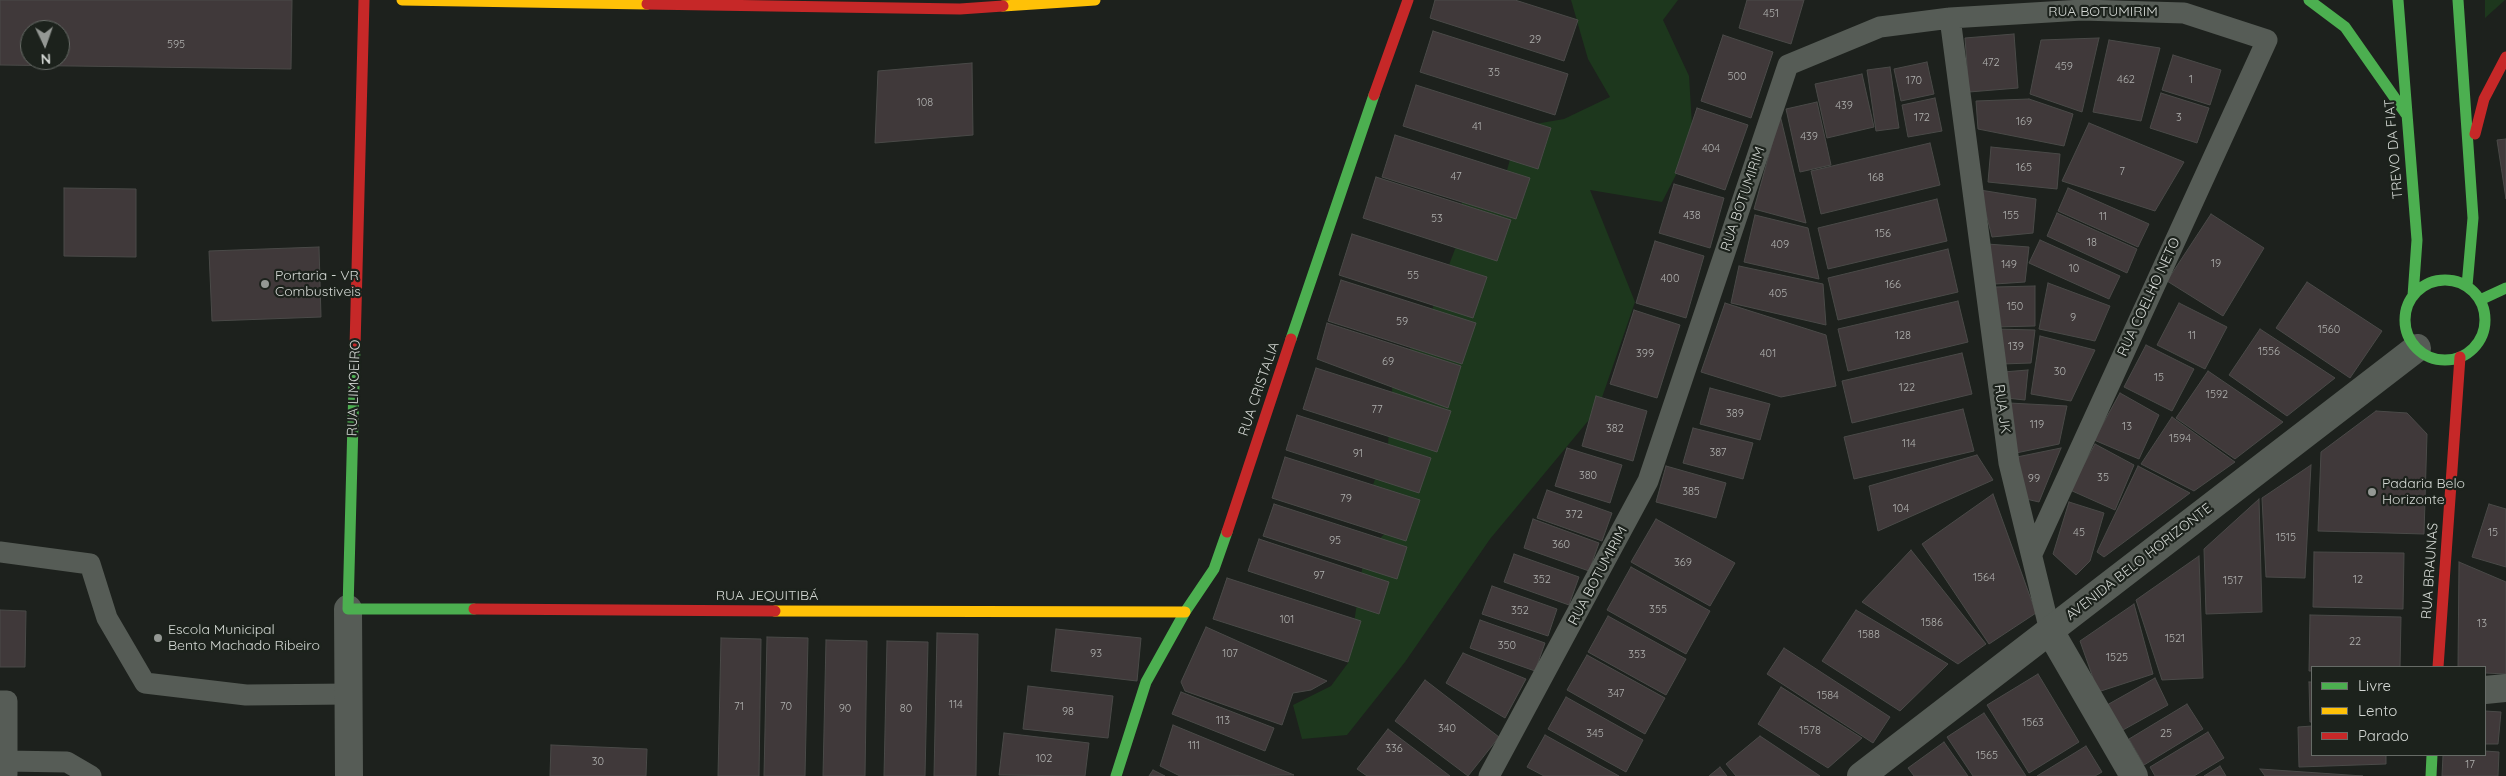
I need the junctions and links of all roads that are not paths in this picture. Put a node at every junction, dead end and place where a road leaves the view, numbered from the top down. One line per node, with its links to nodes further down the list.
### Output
1 (364, 0): 21 (street, RUA LIMOEIRO)
2 (402, 0): 3 (street)
3 (1094, 0)
4 (1408, 0): 22 (street, RUA CRISTALIA)
5 (2310, 0): 11 (street)
6 (2398, 0): 11 (street, TREVO DA FIAT)
7 (2458, 0): 12 (street)
8 (1950, 18): 9 (lane, RUA BOTUMIRIM); 20 (lane, RUA JK); 34 (lane, RUA BOTUMIRIM)
9 (2267, 40): 20 (lane, RUA COELHO NETO)
10 (2506, 57): 12 (street)
11 (2406, 115): 15 (street, TREVO DA FIAT)
12 (2469, 160): 13 (street)
13 (2467, 286): 15 (street); 16 (street)
14 (2506, 288): 16 (street)
15 (2413, 296): 17 (street)
16 (2480, 300): 18 (street)
17 (2417, 348): 18 (street); 23 (street, AVENIDA BELO HORIZONTE)
18 (2460, 357): 24 (street, RUA BRAUNAS)
19 (0, 552): 27 (lane)
20 (2032, 554): 23 (lane, RUA JK)
21 (348, 609): 22 (street, RUA JEQUITIBÁ); 27 (street, RUA LIMOEIRO)
22 (1185, 612): 33 (street, RUA CRISTALIA)
23 (2050, 631): 35 (street, AVENIDA BELO HORIZONTE); 36 (street, RUA JK)
24 (2438, 666)
25 (2506, 688): 26 (street)
26 (2486, 690)
27 (348, 694): 32 (street, RUA LIMOEIRO)
28 (0, 701): 30 (lane)
29 (2432, 756): 37 (street)
30 (6, 769): 31 (lane)
31 (91, 776)
32 (349, 776)
33 (1116, 776)
34 (1490, 776)
35 (1860, 776)
36 (2134, 776)
37 (2431, 776)

